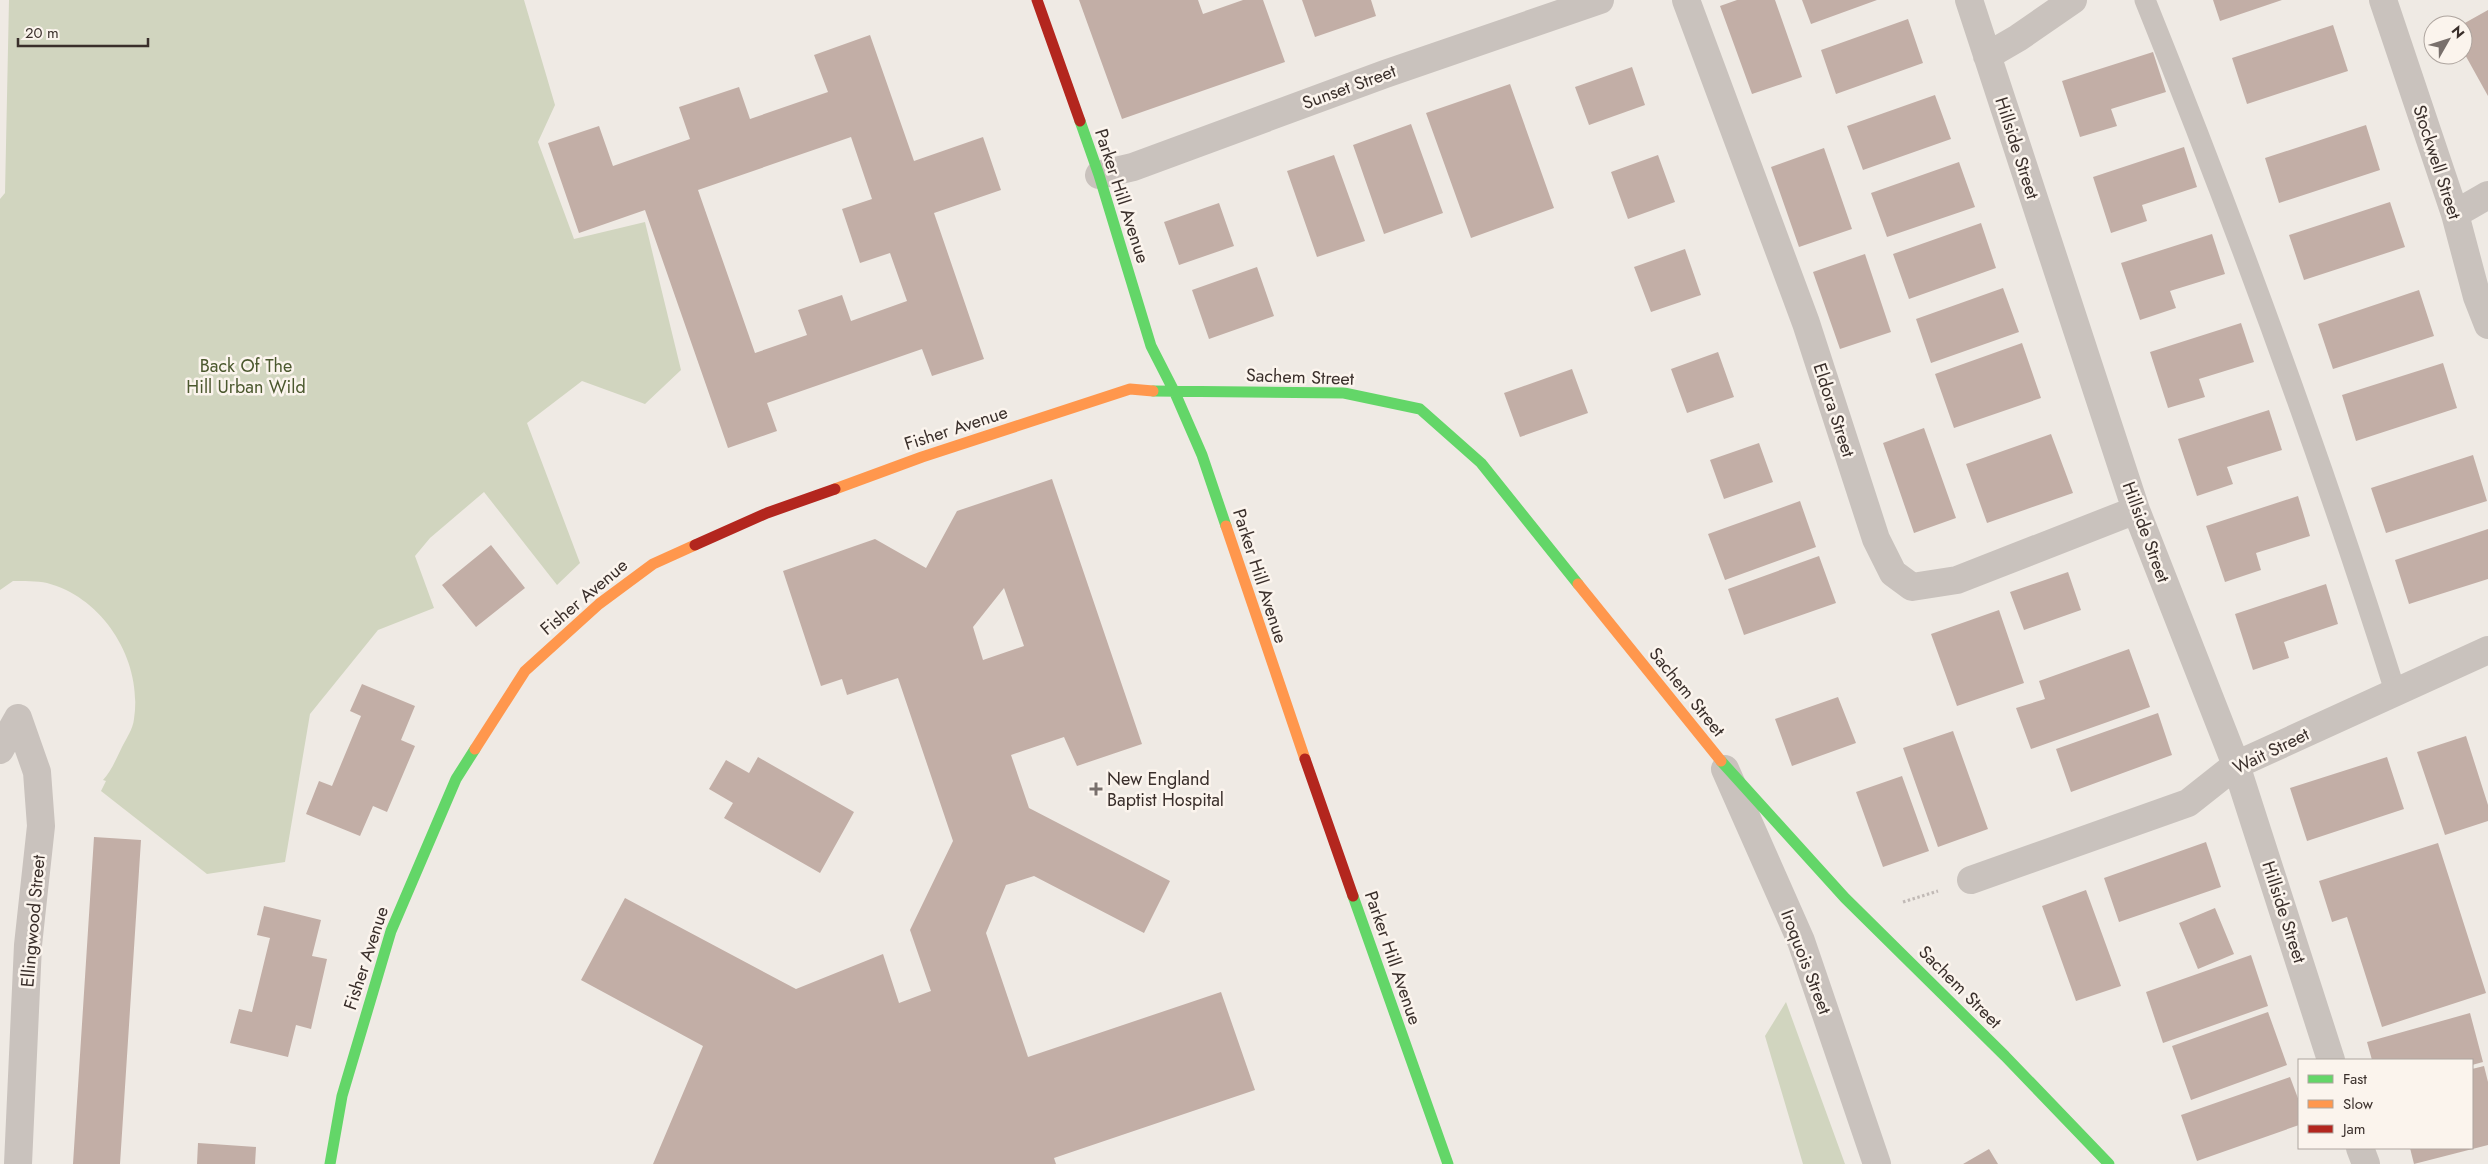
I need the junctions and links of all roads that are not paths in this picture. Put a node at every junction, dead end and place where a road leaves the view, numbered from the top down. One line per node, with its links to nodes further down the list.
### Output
1 (1037, 0): 9 (street, Parker Hill Avenue)
2 (1600, 0): 9 (street, Sunset Street)
3 (1686, 0): 14 (street, Eldora Street)
4 (1969, 0): 8 (street, Hillside Street)
5 (2073, 0): 8 (street)
6 (2145, 0): 16 (lane)
7 (2383, 0): 11 (street, Stockwell Street)
8 (1987, 56): 14 (street, Hillside Street)
9 (1099, 175): 13 (street, Parker Hill Avenue)
10 (2488, 195): 11 (street)
11 (2455, 214): 12 (street, Stockwell Street)
12 (2488, 325)
13 (1175, 393): 18 (street, Sachem Street); 24 (street, Fisher Avenue); 25 (street, Parker Hill Avenue)
14 (2136, 510): 19 (street, Hillside Street)
15 (2488, 650): 16 (street, Wait Street)
16 (2396, 694): 19 (street, Wait Street)
17 (0, 750): 23 (street, Ellingwood Street)
18 (1723, 764): 26 (street, Iroquois Street); 27 (street, Sachem Street)
19 (2236, 765): 20 (street, Wait Street); 21 (street, Hillside Street)
20 (1971, 880)
21 (2331, 1059)
22 (2360, 1149): 28 (street)
23 (18, 1164)
24 (330, 1164)
25 (1448, 1164)
26 (1877, 1164)
27 (2109, 1164)
28 (2366, 1164)

